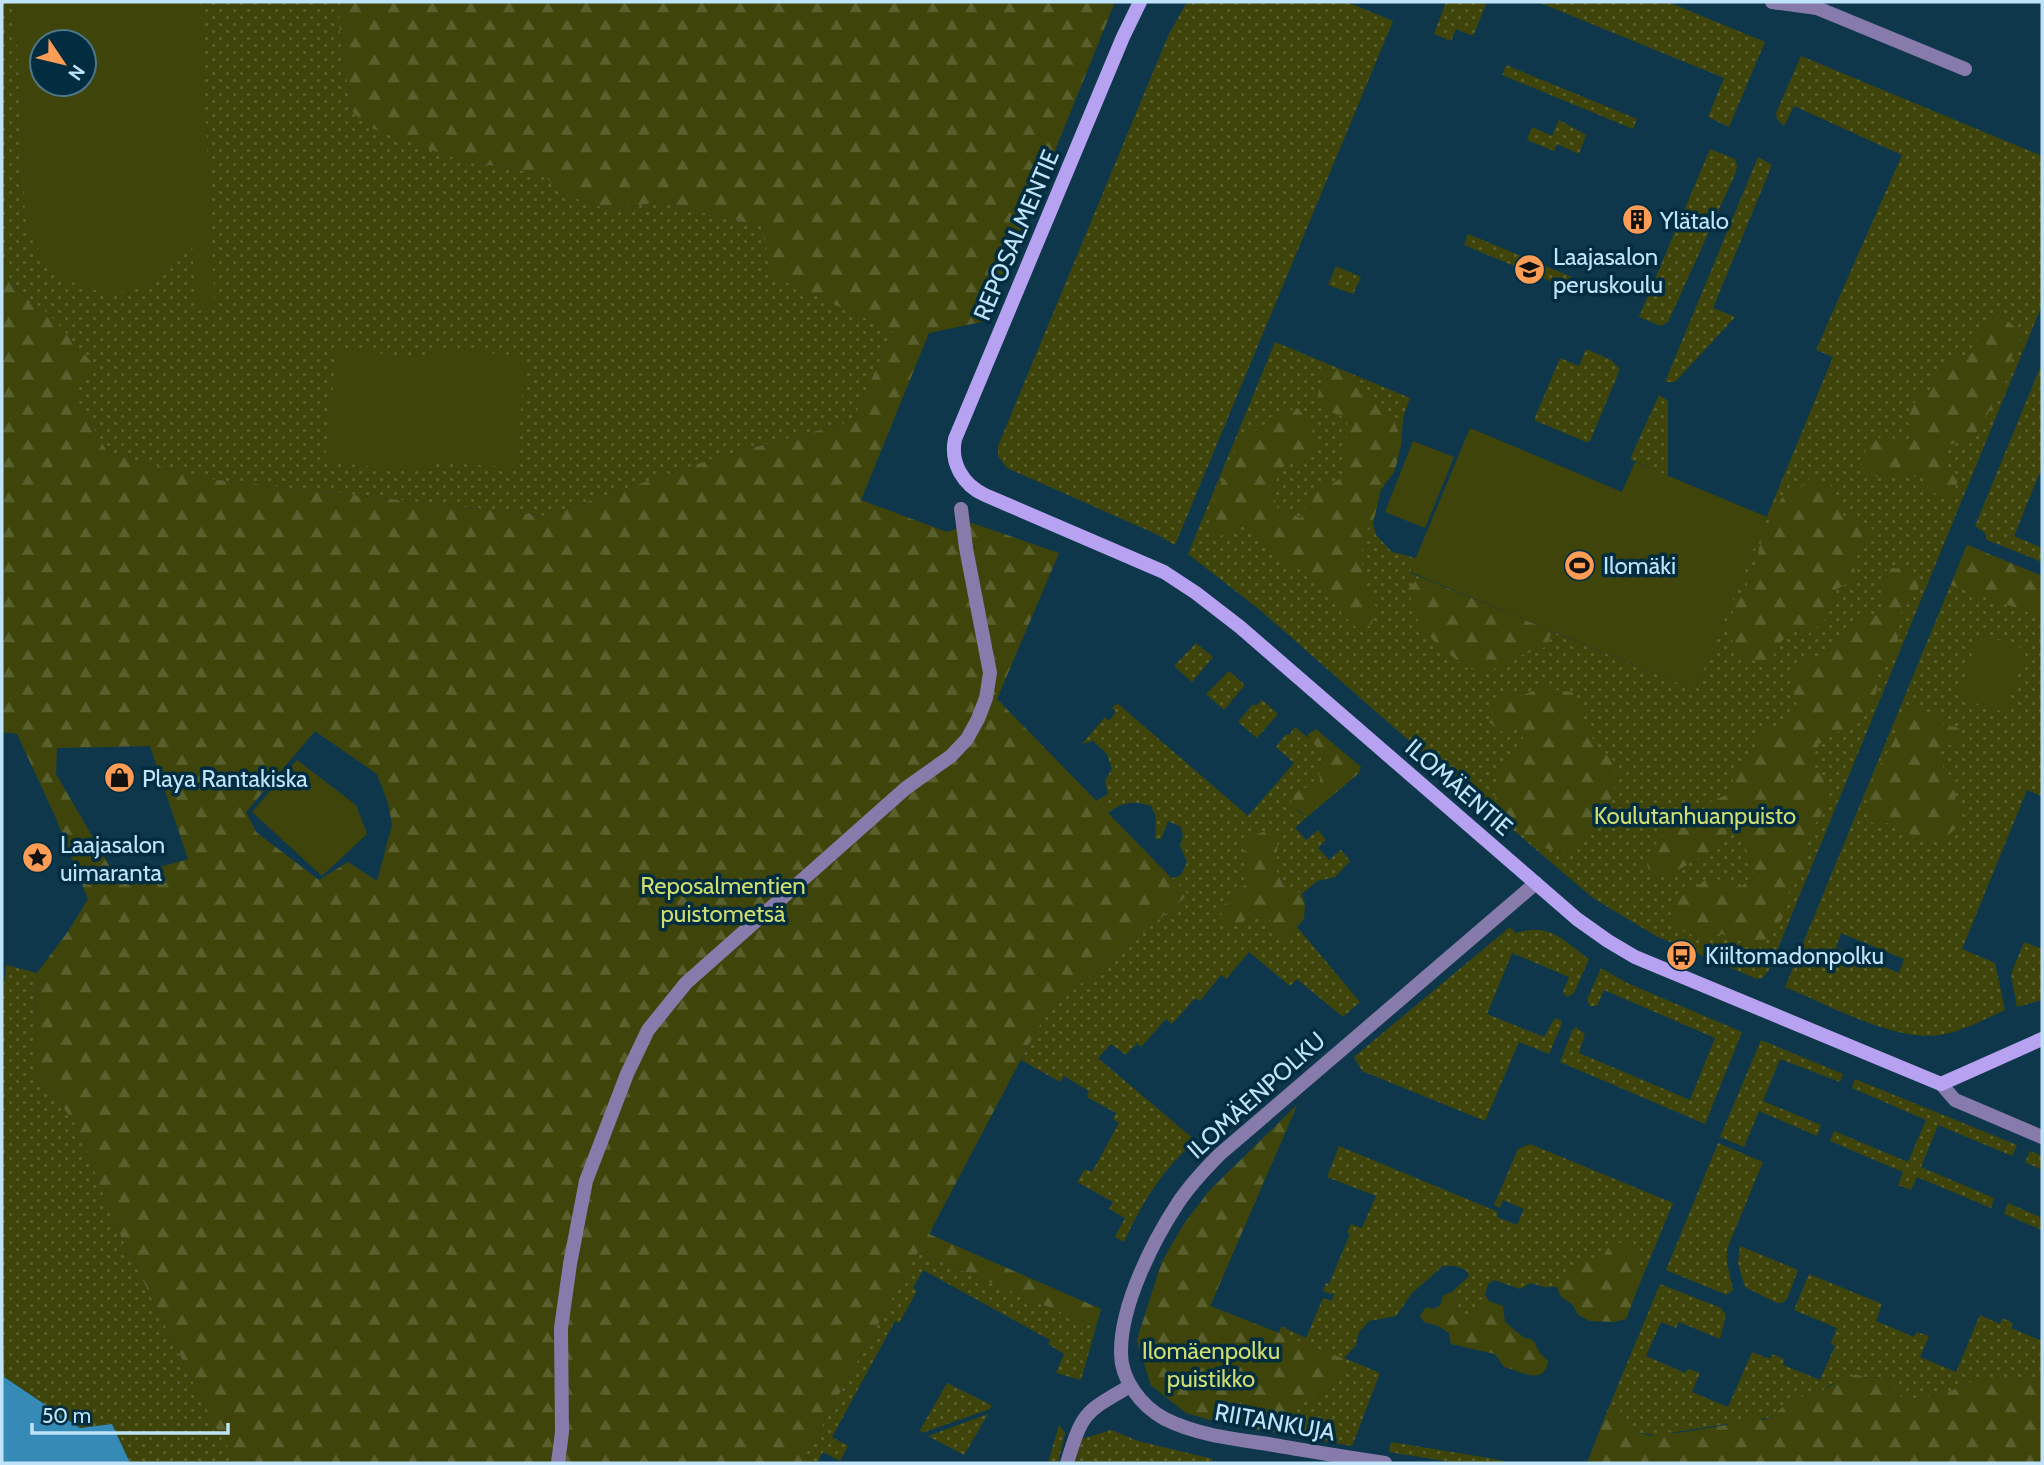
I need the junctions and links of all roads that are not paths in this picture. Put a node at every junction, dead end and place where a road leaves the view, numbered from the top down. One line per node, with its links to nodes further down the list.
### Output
1 (1140, 2): 4 (street, REPOSALMENTIE)
2 (1772, 2): 3 (street)
3 (1965, 69)
4 (970, 487): 6 (street, ILOMÄENTIE)
5 (961, 509): 11 (street)
6 (1536, 883): 8 (street, ILOMÄENTIE); 10 (street, ILOMÄENPOLKU)
7 (2042, 1039): 8 (street)
8 (1941, 1084): 9 (street, ILOMÄENTIE)
9 (2042, 1137)
10 (1130, 1386): 12 (street); 13 (street, RIITANKUJA)
11 (558, 1463)
12 (1068, 1463)
13 (1385, 1463)

